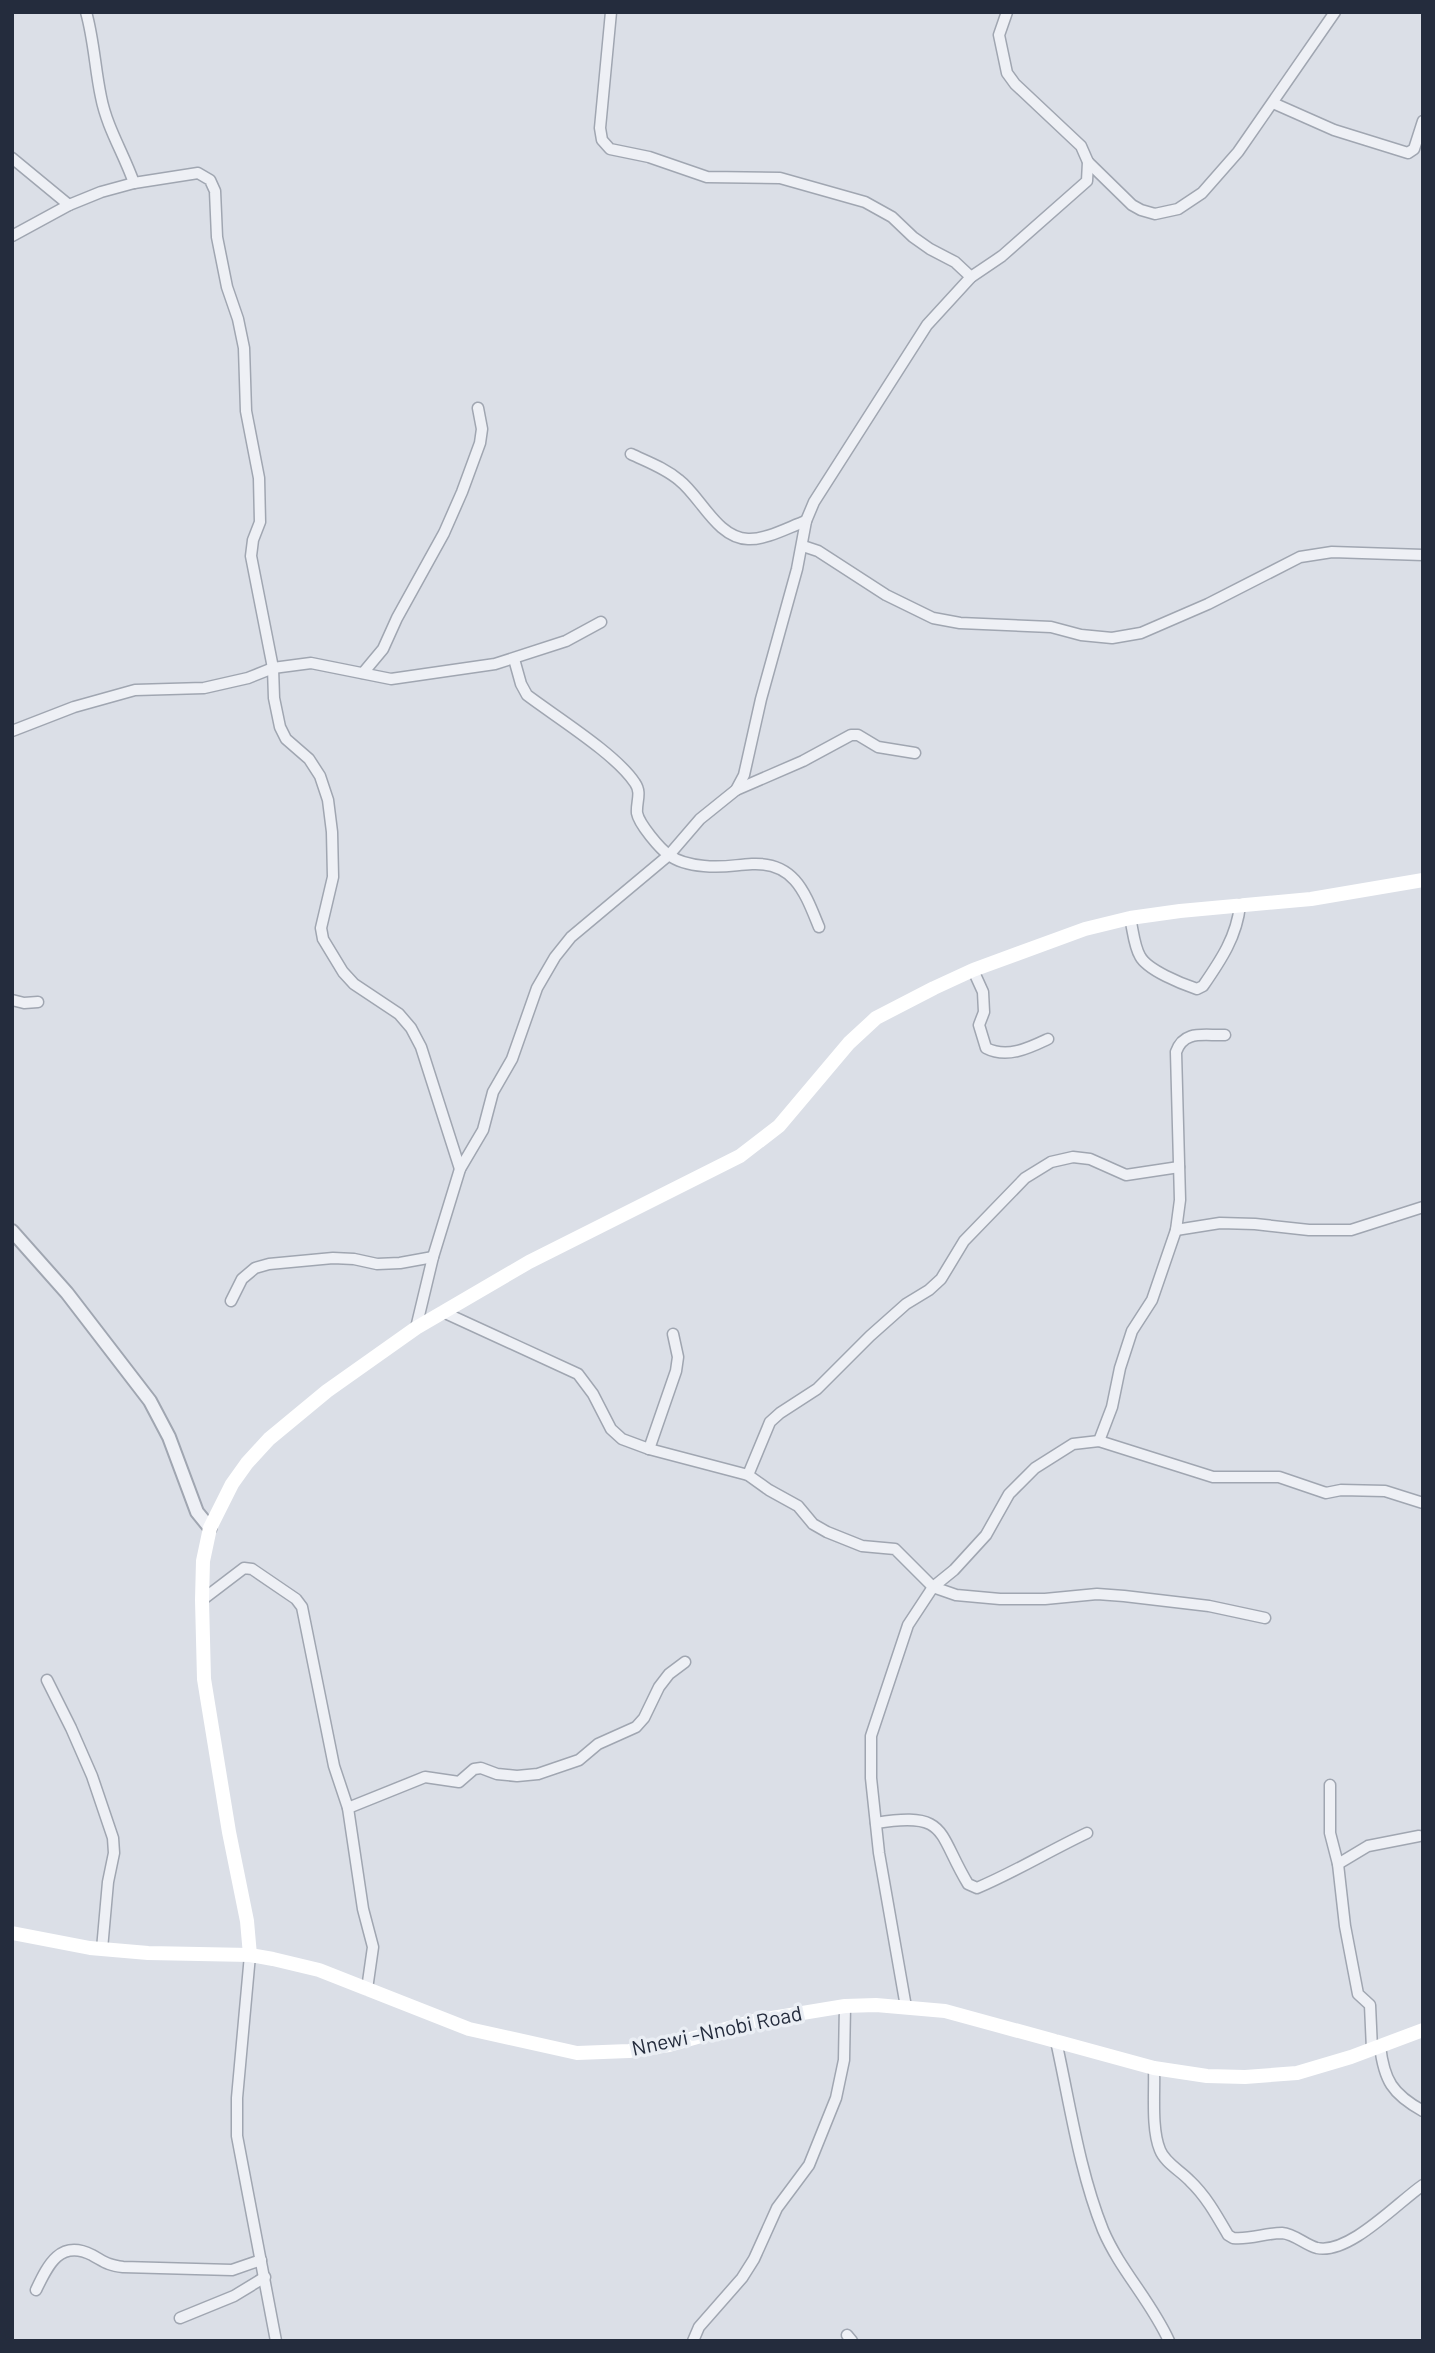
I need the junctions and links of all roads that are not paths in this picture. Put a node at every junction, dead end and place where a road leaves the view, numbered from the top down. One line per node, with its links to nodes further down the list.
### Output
1 (86, 12): 9 (street)
2 (611, 12): 12 (street)
3 (1007, 12): 8 (street)
4 (1335, 12): 5 (street)
5 (1273, 103): 6 (street); 8 (street)
6 (1423, 121)
7 (12, 158): 10 (street)
8 (1088, 162): 12 (street)
9 (134, 183): 10 (street); 20 (street)
10 (69, 205): 11 (street)
11 (12, 236)
12 (971, 277): 15 (street)
13 (478, 408): 21 (street)
14 (631, 454): 15 (street)
15 (806, 521): 16 (street)
16 (803, 546): 17 (street); 24 (street)
17 (1423, 555)
18 (601, 622): 19 (street)
19 (514, 659): 21 (street); 25 (street)
20 (273, 668): 21 (street); 22 (street); 36 (street)
21 (363, 673)
22 (12, 731)
23 (915, 753): 24 (street)
24 (736, 790): 25 (street)
25 (669, 855): 29 (street); 36 (street)
26 (1423, 880): 27 (main road)
27 (1240, 905): 28 (main road); 28 (street)
28 (1130, 918): 30 (main road)
29 (819, 927)
30 (973, 970): 34 (street); 42 (main road)
31 (12, 1000): 32 (street)
32 (38, 1002)
33 (1225, 1035): 35 (street)
34 (1048, 1039)
35 (1179, 1167): 38 (street); 47 (street)
36 (460, 1169): 40 (street)
37 (1423, 1207): 38 (street)
38 (1175, 1230): 45 (street)
39 (12, 1231): 49 (street)
40 (433, 1258): 41 (street); 43 (street)
41 (231, 1301)
42 (443, 1312): 43 (main road); 46 (street)
43 (416, 1328): 49 (main road)
44 (673, 1334): 46 (street)
45 (1099, 1441): 48 (street); 50 (street)
46 (649, 1449): 47 (street)
47 (748, 1475): 50 (street)
48 (1423, 1503)
49 (210, 1528): 51 (main road)
50 (933, 1587): 52 (street); 57 (street)
51 (202, 1600): 56 (street); 63 (main road)
52 (1265, 1618)
53 (685, 1662): 56 (street)
54 (47, 1680): 62 (street)
55 (1330, 1785): 60 (street)
56 (348, 1808): 64 (street)
57 (876, 1823): 58 (street); 66 (street)
58 (1087, 1833)
59 (1419, 1836): 60 (street)
60 (1338, 1864): 69 (street)
61 (12, 1933): 62 (main road, Nnewi -Nnobi Road)
62 (102, 1949): 63 (main road, Nnewi -Nnobi Road)
63 (250, 1955): 64 (main road, Nnewi -Nnobi Road); 73 (street)
64 (368, 1989): 65 (main road, Nnewi -Nnobi Road)
65 (845, 2006): 66 (main road, Nnewi -Nnobi Road); 78 (street)
66 (906, 2007): 68 (main road, Nnewi -Nnobi Road)
67 (1423, 2030): 69 (main road, Nnewi -Nnobi Road)
68 (1056, 2041): 70 (main road, Nnewi -Nnobi Road); 79 (street)
69 (1376, 2048): 70 (main road, Nnewi -Nnobi Road); 71 (street)
70 (1154, 2068): 72 (street)
71 (1423, 2111)
72 (1423, 2185)
73 (261, 2260): 74 (street); 75 (street)
74 (265, 2277): 76 (street); 77 (street)
75 (36, 2290)
76 (180, 2318)
77 (276, 2341)
78 (693, 2341)
79 (1169, 2341)

